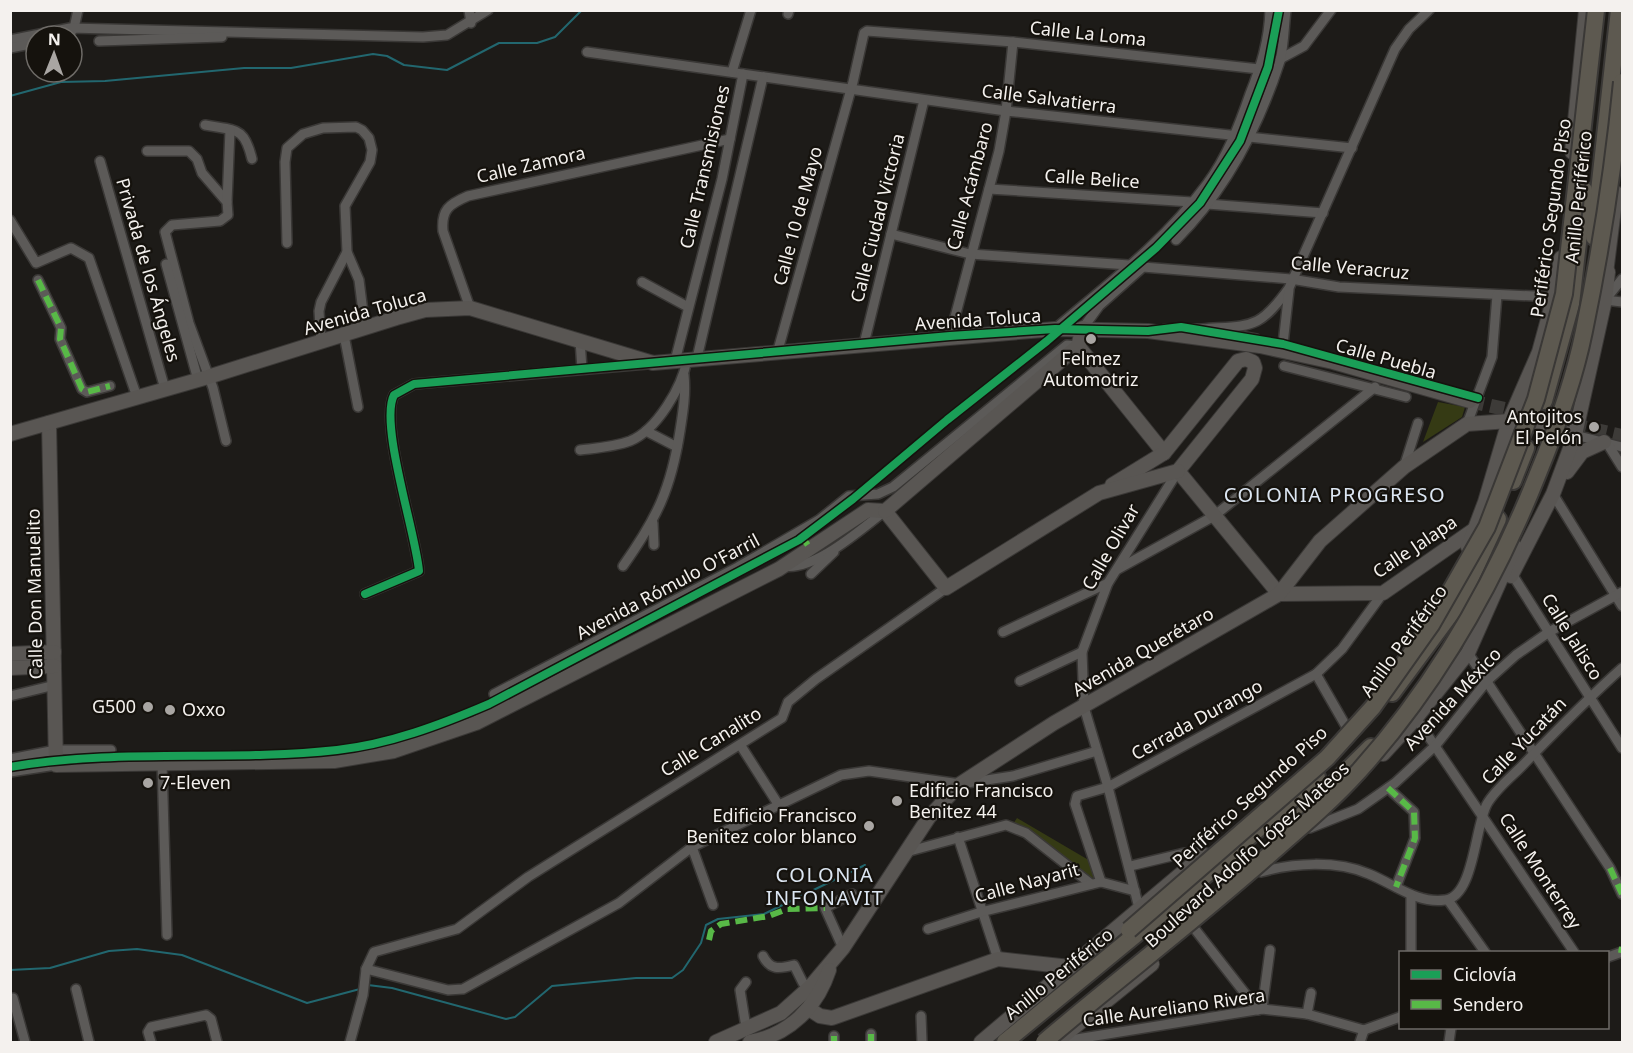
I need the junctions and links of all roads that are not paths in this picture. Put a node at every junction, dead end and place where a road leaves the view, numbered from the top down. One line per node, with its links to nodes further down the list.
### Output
1 (469, 10): 12 (street)
2 (488, 10): 12 (street)
3 (751, 10): 21 (street, Calle Transmisiones)
4 (1270, 10): 20 (street)
5 (1286, 10): 19 (street)
6 (1331, 10): 19 (street)
7 (1429, 10): 34 (street)
8 (1586, 10): 15 (main road, Boulevard Adolfo López Mateos)
9 (1595, 10): 15 (highway); 220 (highway, Periférico Segundo Piso, bridge)
10 (1602, 10): 87 (highway, Anillo Periférico)
11 (1619, 10): 87 (highway, Anillo Periférico)
12 (471, 23): 14 (street)
13 (84, 32): 14 (street)
14 (244, 33): 16 (street)
15 (1583, 39): 57 (main road, Boulevard Adolfo López Mateos)
16 (99, 41)
17 (1013, 42): 20 (street, Calle La Loma); 25 (street, Calle La Loma); 27 (street, Calle Acámbaro)
18 (587, 52): 21 (street)
19 (1280, 59): 31 (street)
20 (1260, 69): 30 (street)
21 (732, 72): 22 (street, Calle Transmisiones)
22 (743, 74): 23 (street, Calle Salvatierra); 32 (street, Calle Transmisiones)
23 (763, 77): 25 (street, Calle Salvatierra); 75 (street, Calle Transmisiones)
24 (1623, 82): 223 (highway, bridge)
25 (850, 90): 26 (street, Calle Salvatierra); 74 (street, Calle 10 de Mayo)
26 (924, 100): 27 (street, Calle Salvatierra); 44 (street, Calle Ciudad Victoria)
27 (1006, 111): 30 (street, Calle Salvatierra); 38 (street, Calle Acámbaro)
28 (205, 125): 29 (street)
29 (230, 130): 36 (street); 39 (street)
30 (1235, 136): 31 (street, Calle Salvatierra); 40 (street)
31 (1249, 138): 34 (street, Calle Salvatierra); 41 (street)
32 (730, 139): 60 (street, Calle Transmisiones); 61 (street, Calle Zamora)
33 (1623, 143): 51 (main road)
34 (1352, 148): 42 (street)
35 (147, 151): 39 (street)
36 (252, 159)
37 (100, 160): 83 (street, Privada de los Ángeles)
38 (988, 189): 40 (street, Calle Belice); 48 (street, Calle Acámbaro)
39 (227, 202): 80 (street)
40 (1192, 202): 50 (street)
41 (1207, 204): 42 (street); 45 (street)
42 (1323, 213): 55 (street)
43 (10, 220): 84 (street)
44 (891, 234): 48 (street); 71 (street, Calle Ciudad Victoria)
45 (1176, 240)
46 (287, 243): 47 (street)
47 (347, 252): 62 (street); 70 (street)
48 (970, 254): 50 (street); 68 (street, Calle Acámbaro)
49 (165, 264): 80 (street)
50 (1129, 265): 64 (street)
51 (1608, 272): 58 (main road); 87 (main road)
52 (1623, 279): 58 (street)
53 (38, 280): 81 (street)
54 (642, 282): 60 (street)
55 (1290, 284): 56 (street, Calle Veracruz); 63 (street, Calle Veracruz); 65 (street); 72 (street)
56 (1497, 295): 57 (street, Calle Veracruz); 86 (street)
57 (1554, 297): 89 (main road, Boulevard Adolfo López Mateos)
58 (1605, 300): 59 (street); 95 (main road)
59 (1623, 302)
60 (688, 307): 75 (street, Calle Transmisiones)
61 (470, 308): 62 (main road, Avenida Toluca); 69 (main road, Avenida Toluca)
62 (365, 328): 67 (main road, Avenida Toluca)
63 (1083, 328): 64 (main road, Avenida Toluca); 66 (main road, Avenida Toluca); 73 (main road)
64 (1055, 329): 68 (main road, Avenida Toluca)
65 (1202, 329): 66 (street, Avenida Toluca); 72 (street, Avenida Toluca)
66 (1148, 331): 86 (main road, Calle Puebla)
67 (344, 335): 70 (main road, Avenida Toluca); 88 (street)
68 (950, 336): 71 (main road, Avenida Toluca)
69 (580, 340): 76 (main road, Avenida Toluca); 78 (street)
70 (321, 342): 80 (main road, Avenida Toluca)
71 (864, 344): 74 (main road, Avenida Toluca)
72 (1283, 344): 86 (street, Avenida Toluca)
73 (1078, 346): 103 (main road); 110 (main road, Avenida Rómulo O'Farril); 114 (street, Avenida Rómulo O'Farril)
74 (778, 350): 75 (main road, Avenida Toluca)
75 (686, 359): 76 (main road, Avenida Toluca); 79 (street)
76 (653, 363): 78 (street)
77 (1284, 366): 82 (street)
78 (582, 369): 127 (street)
79 (684, 375): 93 (street); 99 (street)
80 (203, 379): 83 (main road, Avenida Toluca); 96 (street)
81 (110, 386)
82 (1375, 387): 85 (street); 111 (street)
83 (165, 389): 84 (main road, Avenida Toluca)
84 (137, 397): 90 (main road, Avenida Toluca)
85 (1406, 397)
86 (1474, 400): 92 (street)
87 (1557, 405): 102 (highway, Anillo Periférico)
88 (358, 407)
89 (1509, 421): 92 (main road); 95 (main road); 98 (main road, Boulevard Adolfo López Mateos)
90 (49, 423): 94 (main road, Avenida Toluca); 135 (main road, Calle Don Manuelito)
91 (1418, 423): 104 (street)
92 (1467, 424): 104 (main road, Avenida Querétaro)
93 (646, 431): 99 (street); 101 (street)
94 (10, 434)
95 (1575, 435): 97 (street); 108 (main road)
96 (226, 441)
97 (1605, 442): 100 (street); 105 (street); 108 (main road)
98 (1502, 443): 109 (main road); 113 (main road, Boulevard Adolfo López Mateos)
99 (677, 447): 112 (street)
100 (1623, 447)
101 (580, 450)
102 (1540, 450): 133 (main road, Boulevard Adolfo López Mateos); 183 (highway, Anillo Periférico); 222 (highway, Anillo Periférico)
103 (1164, 453): 106 (main road, Calle Olivar); 107 (main road, Calle Canalito)
104 (1404, 467): 128 (main road, Avenida Querétaro)
105 (1623, 467)
106 (1178, 471): 107 (main road, Calle Canalito); 111 (main road); 120 (street, Calle Olivar)
107 (1099, 493): 124 (main road, Calle Canalito)
108 (1553, 494): 109 (main road); 126 (street)
109 (1545, 510): 122 (main road)
110 (885, 511): 115 (street); 117 (main road, Avenida Rómulo O'Farril); 124 (main road)
111 (1214, 516): 120 (street); 128 (main road)
112 (653, 523): 116 (street); 118 (street)
113 (1477, 527): 125 (main road, Calle Jalapa); 147 (main road, Boulevard Adolfo López Mateos)
114 (799, 532): 117 (street); 145 (street, Avenida Rómulo O'Farril)
115 (844, 542): 119 (street); 121 (street)
116 (654, 545)
117 (811, 550): 119 (main road, Avenida Rómulo O'Farril)
118 (623, 566)
119 (784, 566): 145 (main road, Avenida Rómulo O'Farril)
120 (1116, 570): 123 (street, Calle Olivar)
121 (811, 574)
122 (1512, 574): 131 (street, Calle Jalisco); 133 (main road)
123 (1108, 583): 130 (street); 132 (street, Calle Olivar)
124 (946, 588): 149 (street, Calle Canalito)
125 (1383, 593): 128 (main road, Calle Jalapa); 138 (street, Cerrada Durango)
126 (1619, 593): 129 (street); 131 (street, Avenida México)
127 (365, 594)
128 (1279, 594): 144 (main road, Avenida Querétaro)
129 (1623, 606)
130 (1004, 632)
131 (1549, 632): 140 (street, Avenida México); 143 (street, Calle Jalisco)
132 (1082, 652): 139 (street); 144 (street, Calle Olivar)
133 (1468, 653): 140 (street); 146 (main road, Boulevard Adolfo López Mateos)
134 (10, 654): 135 (main road)
135 (54, 659): 136 (main road); 141 (main road, Calle Don Manuelito)
136 (10, 668)
137 (1623, 668): 143 (street, Calle Yucatán)
138 (1316, 674): 147 (street); 160 (street, Cerrada Durango)
139 (1020, 681)
140 (1487, 681): 148 (street, Avenida México); 154 (street)
141 (55, 686): 142 (street); 151 (main road, Calle Don Manuelito)
142 (10, 696)
143 (1590, 697): 150 (street, Calle Jalisco); 154 (street, Calle Yucatán)
144 (1084, 707): 153 (street, Calle Olivar); 159 (main road, Avenida Querétaro)
145 (503, 710): 156 (main road, Avenida Rómulo O'Farril)
146 (1416, 718): 148 (street, Calle Monterrey); 164 (main road, Boulevard Adolfo López Mateos)
147 (1347, 728): 168 (main road, Boulevard Adolfo López Mateos)
148 (1436, 745): 161 (street, Avenida México); 163 (street, Calle Monterrey)
149 (741, 746): 162 (street); 197 (street, Calle Canalito)
150 (1623, 748)
151 (56, 750): 152 (street); 155 (street); 157 (main road, Calle Don Manuelito)
152 (111, 750)
153 (1097, 751): 159 (street); 160 (street, Calle Olivar)
154 (1533, 754): 163 (street, Calle Yucatán); 171 (street)
155 (10, 759)
156 (162, 764): 157 (main road, Avenida Rómulo O'Farril); 187 (street)
157 (56, 765): 158 (street, Avenida Rómulo O'Farril)
158 (10, 772)
159 (960, 784): 162 (street); 167 (main road, Avenida Querétaro)
160 (1108, 787): 170 (street, Calle Olivar); 174 (street, Cerrada Durango)
161 (1388, 788): 164 (street, Avenida México); 175 (street)
162 (778, 804): 166 (street)
163 (1483, 814): 180 (street, Calle Yucatán); 192 (street, Calle Monterrey)
164 (1310, 828): 172 (main road, Boulevard Adolfo López Mateos)
165 (958, 837): 167 (street); 174 (street); 184 (street)
166 (692, 847): 181 (street); 197 (street)
167 (903, 853): 188 (main road, Avenida Querétaro)
168 (1206, 853): 170 (street); 173 (main road, Boulevard Adolfo López Mateos)
169 (1623, 865): 171 (street)
170 (1130, 866): 176 (street, Calle Olivar)
171 (1610, 868): 179 (street)
172 (1261, 872): 175 (street); 185 (main road, Boulevard Adolfo López Mateos)
173 (1180, 874): 182 (main road, Boulevard Adolfo López Mateos); 183 (highway)
174 (1096, 883): 176 (street, Calle Nayarit); 184 (street, Calle Nayarit)
175 (1396, 887): 178 (street)
176 (1135, 891): 182 (street, Calle Olivar)
177 (852, 894): 188 (street)
178 (1411, 894): 180 (street); 190 (street)
179 (1623, 894)
180 (1448, 900): 191 (street)
181 (713, 905)
182 (1139, 908): 196 (main road, Boulevard Adolfo López Mateos)
183 (1168, 908): 221 (highway, Anillo Periférico)
184 (981, 912): 186 (street, Calle Nayarit); 194 (street)
185 (1194, 928): 204 (street); 224 (main road, Boulevard Adolfo López Mateos)
186 (928, 929)
187 (167, 935)
188 (843, 948): 195 (main road, Avenida Querétaro)
189 (1270, 950): 204 (street)
190 (1411, 951)
191 (1484, 951)
192 (1573, 951)
193 (763, 956): 199 (street)
194 (998, 959): 196 (main road); 203 (main road)
195 (831, 962): 199 (main road, Avenida Querétaro); 203 (main road, Avenida Querétaro)
196 (1070, 967): 219 (main road, Boulevard Adolfo López Mateos)
197 (365, 973): 215 (street)
198 (746, 982): 208 (street)
199 (810, 987): 208 (main road, Avenida Querétaro)
200 (76, 989): 212 (street)
201 (1311, 993): 205 (street)
202 (13, 998): 211 (street)
203 (810, 1009): 210 (main road, Avenida Querétaro)
204 (1260, 1010): 205 (street, Calle Aureliano Rivera); 224 (street, Calle Aureliano Rivera)
205 (1307, 1014): 209 (street, Calle Aureliano Rivera)
206 (921, 1016): 218 (street)
207 (1399, 1018): 209 (street)
208 (750, 1028): 210 (main road); 216 (main road, Avenida Querétaro)
209 (1364, 1030): 225 (street)
210 (770, 1039): 217 (main road, Avenida Querétaro)
211 (24, 1042)
212 (89, 1042)
213 (151, 1042): 214 (street)
214 (217, 1042)
215 (350, 1042)
216 (717, 1042)
217 (750, 1042)
218 (922, 1042)
219 (981, 1042)
220 (992, 1042)
221 (1005, 1042)
222 (1033, 1042)
223 (1044, 1042)
224 (1057, 1042)
225 (1360, 1042)

